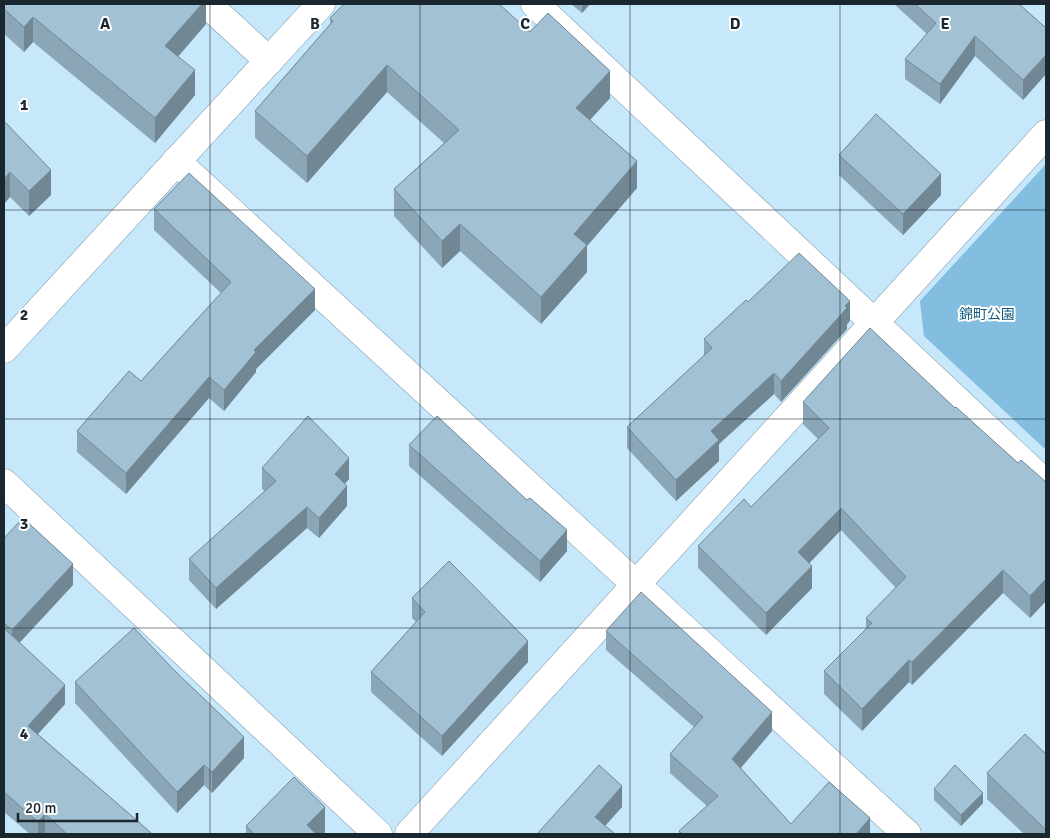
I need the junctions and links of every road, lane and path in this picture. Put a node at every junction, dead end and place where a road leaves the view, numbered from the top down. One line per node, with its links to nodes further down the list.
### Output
1 (207, 4): 4 (street)
2 (321, 4): 4 (street)
3 (535, 4): 7 (street)
4 (269, 60): 6 (street)
5 (1046, 134): 7 (street)
6 (176, 161): 8 (street); 11 (street)
7 (876, 322): 10 (street); 11 (street)
8 (4, 349)
9 (4, 484): 12 (street)
10 (1046, 484)
11 (637, 584): 13 (street); 14 (street)
12 (378, 834)
13 (409, 834)
14 (908, 834)

